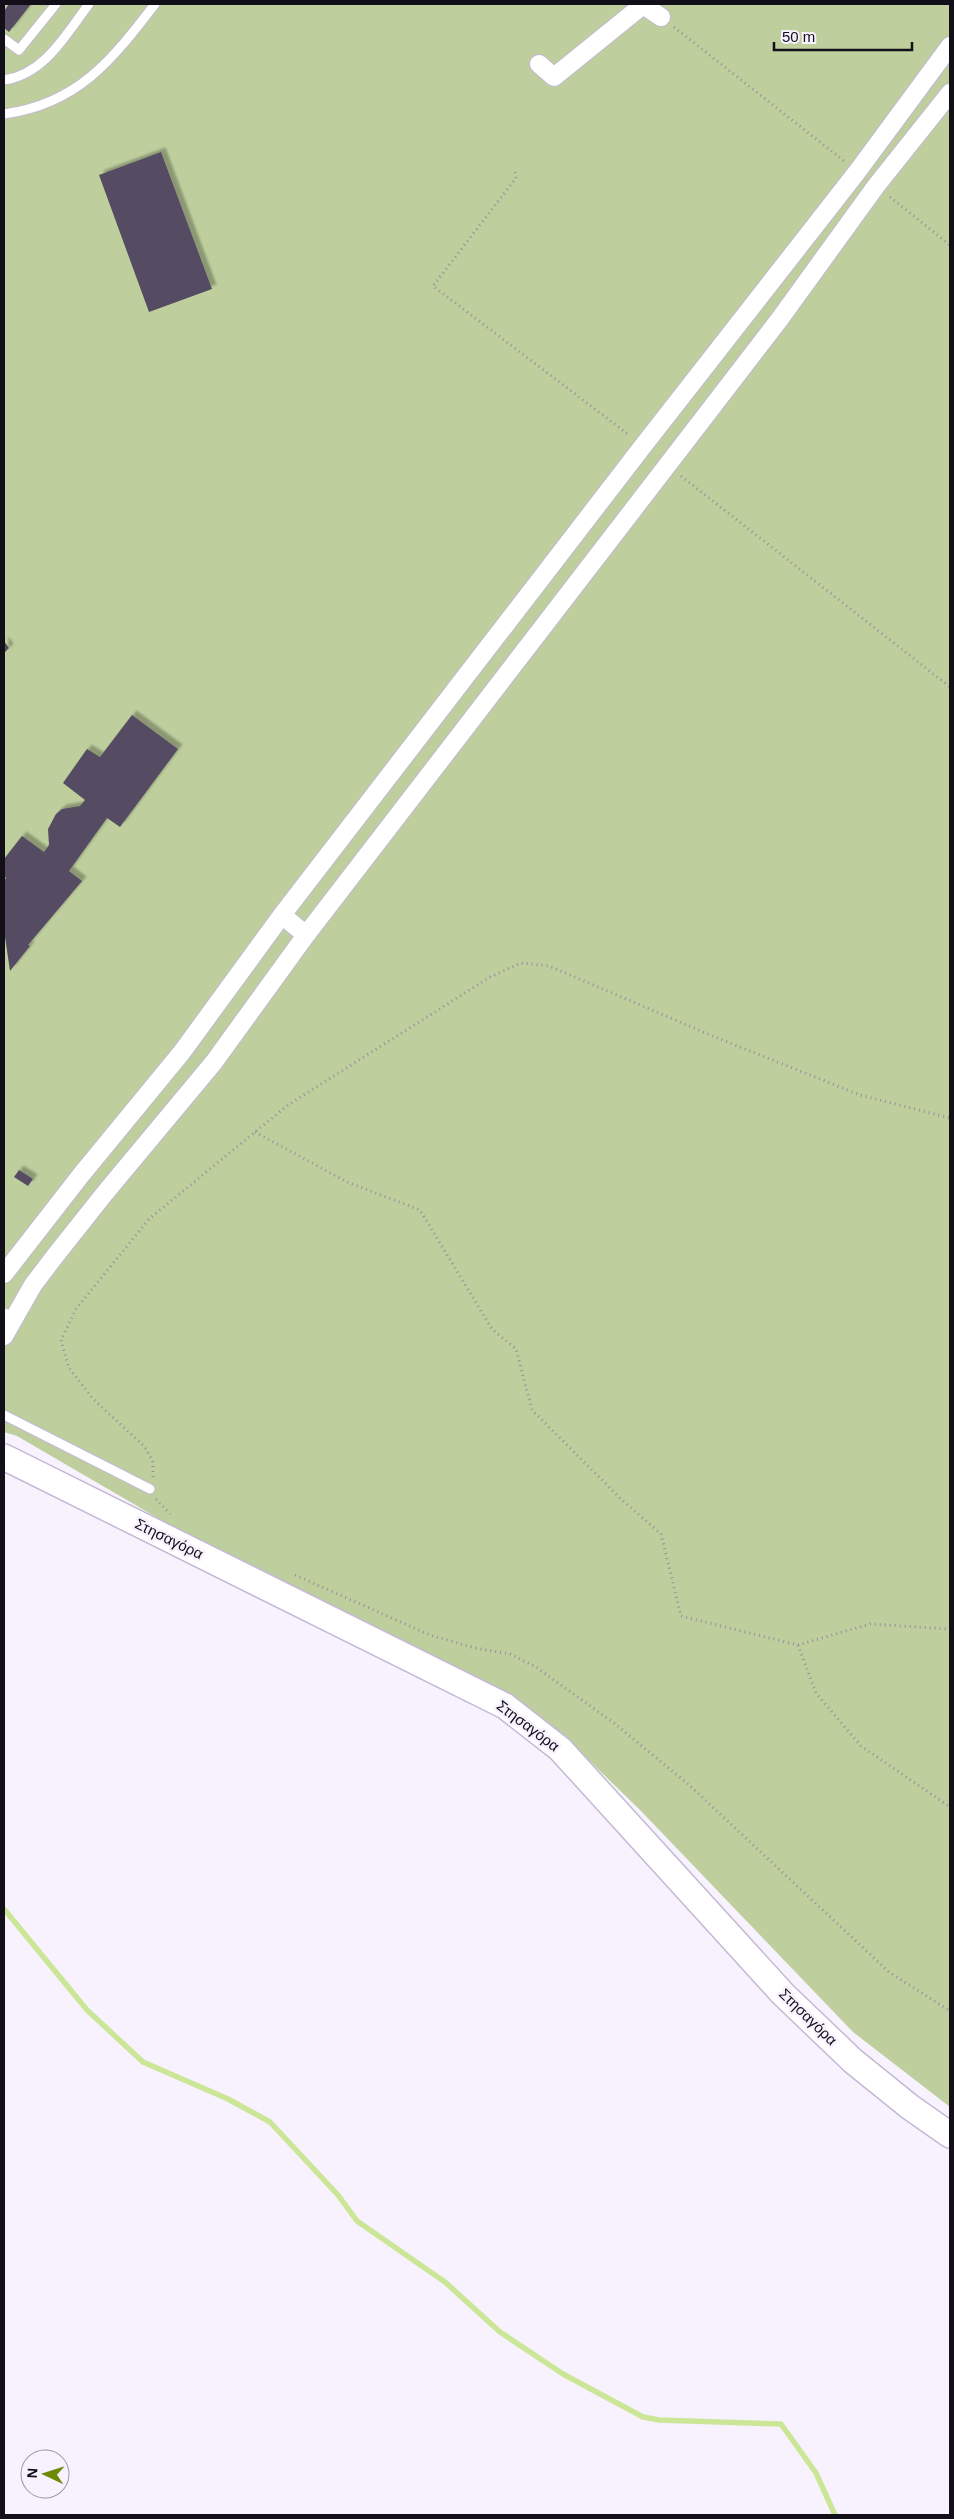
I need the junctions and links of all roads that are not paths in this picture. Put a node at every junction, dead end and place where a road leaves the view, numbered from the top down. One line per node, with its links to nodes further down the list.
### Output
1 (56, 4): 5 (lane)
2 (89, 4): 8 (lane)
3 (155, 4): 10 (lane)
4 (661, 17): 7 (street)
5 (4, 39)
6 (950, 46): 11 (street)
7 (539, 64)
8 (4, 80)
9 (950, 93): 12 (street)
10 (4, 114)
11 (282, 915): 12 (street); 13 (street)
12 (306, 935): 14 (street)
13 (4, 1274)
14 (9, 1315): 15 (street)
15 (4, 1336)
16 (4, 1415): 18 (lane)
17 (4, 1457): 19 (street, Στησαγόρα)
18 (150, 1489)
19 (950, 2135)

